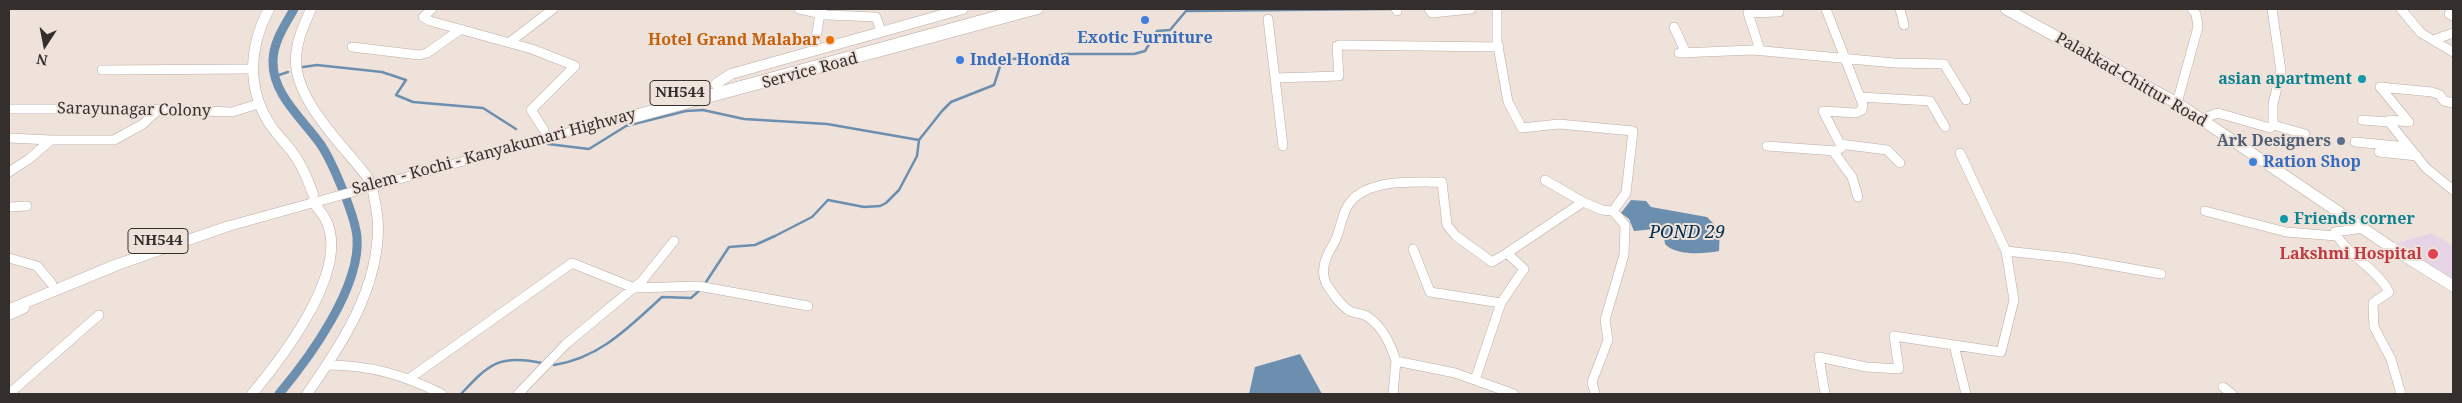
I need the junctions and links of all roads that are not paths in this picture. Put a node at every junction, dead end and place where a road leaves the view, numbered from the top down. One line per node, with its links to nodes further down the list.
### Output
1 (270, 9): 36 (street)
2 (311, 9): 69 (street)
3 (432, 9): 25 (street)
4 (553, 9): 29 (street)
5 (799, 9): 21 (street)
6 (963, 9): 19 (street, Service Road)
7 (991, 9): 39 (highway, Salem - Kochi - Kanyakumari Highway / NH544)
8 (1015, 9): 52 (highway, Salem - Kochi - Kanyakumari Highway / NH544)
9 (1038, 9): 52 (street, Service Road)
10 (1429, 9): 11 (street)
11 (1471, 9)
12 (1497, 9): 31 (street)
13 (1826, 9): 35 (street)
14 (1900, 9): 23 (street)
15 (2006, 9): 42 (main road, Palakkad-Chittur Road)
16 (2192, 9): 42 (street)
17 (2272, 9): 50 (street)
18 (2401, 9): 28 (street)
19 (949, 11): 26 (street, Service Road)
20 (1779, 12): 33 (street)
21 (820, 14): 26 (street); 32 (street)
22 (1268, 19): 38 (street)
23 (1904, 25)
24 (1674, 27): 33 (street)
25 (462, 29): 29 (street); 30 (street)
26 (882, 31): 32 (street, Service Road)
27 (2453, 33): 28 (street)
28 (2433, 40): 34 (street)
29 (510, 42): 53 (street)
30 (352, 47)
31 (1499, 47): 38 (street); 76 (street)
32 (814, 50): 39 (street, Service Road)
33 (1760, 50): 35 (street)
34 (2453, 52)
35 (1846, 58): 40 (street); 41 (street)
36 (252, 69): 37 (street); 44 (street)
37 (102, 70)
38 (1275, 78): 59 (street)
39 (716, 84): 53 (highway, Salem - Kochi - Kanyakumari Highway / NH544)
40 (1860, 97): 51 (street); 58 (street)
41 (1966, 100)
42 (2177, 103): 47 (main road, Palakkad-Chittur Road)
43 (2453, 103): 49 (street)
44 (258, 104): 46 (street, Sarayunagar Colony); 72 (street)
45 (9, 110): 46 (street, Sarayunagar Colony)
46 (159, 110): 56 (street)
47 (2201, 119): 50 (street); 78 (main road, Palakkad-Chittur Road)
48 (2362, 120): 49 (street)
49 (2389, 122): 61 (street)
50 (2273, 125): 54 (street)
51 (1945, 127)
52 (580, 128): 69 (highway, Salem - Kochi - Kanyakumari Highway / NH544)
53 (544, 130): 69 (highway, Salem - Kochi - Kanyakumari Highway / NH544)
54 (2305, 134)
55 (9, 138): 56 (street)
56 (50, 140): 67 (street)
57 (2355, 142): 61 (street)
58 (1840, 144): 62 (street); 66 (street)
59 (1283, 146)
60 (1767, 146): 62 (street)
61 (2408, 147): 65 (street)
62 (1832, 151): 71 (street)
63 (2379, 152): 65 (street)
64 (1960, 153): 82 (street)
65 (2417, 156): 70 (street)
66 (1900, 163)
67 (9, 172)
68 (1545, 180): 73 (street)
69 (370, 182): 72 (highway, Salem - Kochi - Kanyakumari Highway / NH544); 100 (street)
70 (2453, 190)
71 (1858, 197)
72 (313, 198): 87 (highway, Salem - Kochi - Kanyakumari Highway / NH544); 88 (highway, Salem - Kochi - Kanyakumari Highway / NH544); 105 (street)
73 (1582, 202): 76 (street); 83 (street)
74 (27, 206): 75 (street)
75 (9, 207)
76 (1613, 211): 111 (street)
77 (2205, 211): 79 (street)
78 (2364, 228): 79 (street); 86 (main road, Palakkad-Chittur Road)
79 (2336, 236): 115 (street)
80 (674, 240): 90 (street)
81 (1413, 249): 93 (street)
82 (2006, 252): 85 (street); 98 (street)
83 (1506, 253): 93 (street); 99 (street)
84 (9, 258): 88 (street)
85 (2161, 274)
86 (2442, 279): 89 (main road, Palakkad-Chittur Road); 91 (street)
87 (74, 282): 95 (highway, Salem - Kochi - Kanyakumari Highway / NH544); 96 (street)
88 (52, 284): 92 (highway, Salem - Kochi - Kanyakumari Highway / NH544)
89 (2453, 286)
90 (634, 288): 94 (street); 101 (street); 108 (street)
91 (2453, 292)
92 (9, 302)
93 (1501, 303): 102 (street)
94 (808, 306)
95 (9, 310)
96 (9, 315)
97 (99, 315): 104 (street)
98 (1954, 345): 112 (street); 113 (street)
99 (1396, 361): 102 (street); 109 (street)
100 (327, 365): 101 (street); 106 (street)
101 (410, 378): 107 (street)
102 (1475, 380): 110 (street)
103 (2223, 387): 114 (street)
104 (12, 393)
105 (252, 394)
106 (307, 394)
107 (442, 394)
108 (518, 394)
109 (1393, 394)
110 (1514, 394)
111 (1595, 394)
112 (1825, 394)
113 (1966, 394)
114 (2232, 394)
115 (2401, 394)

